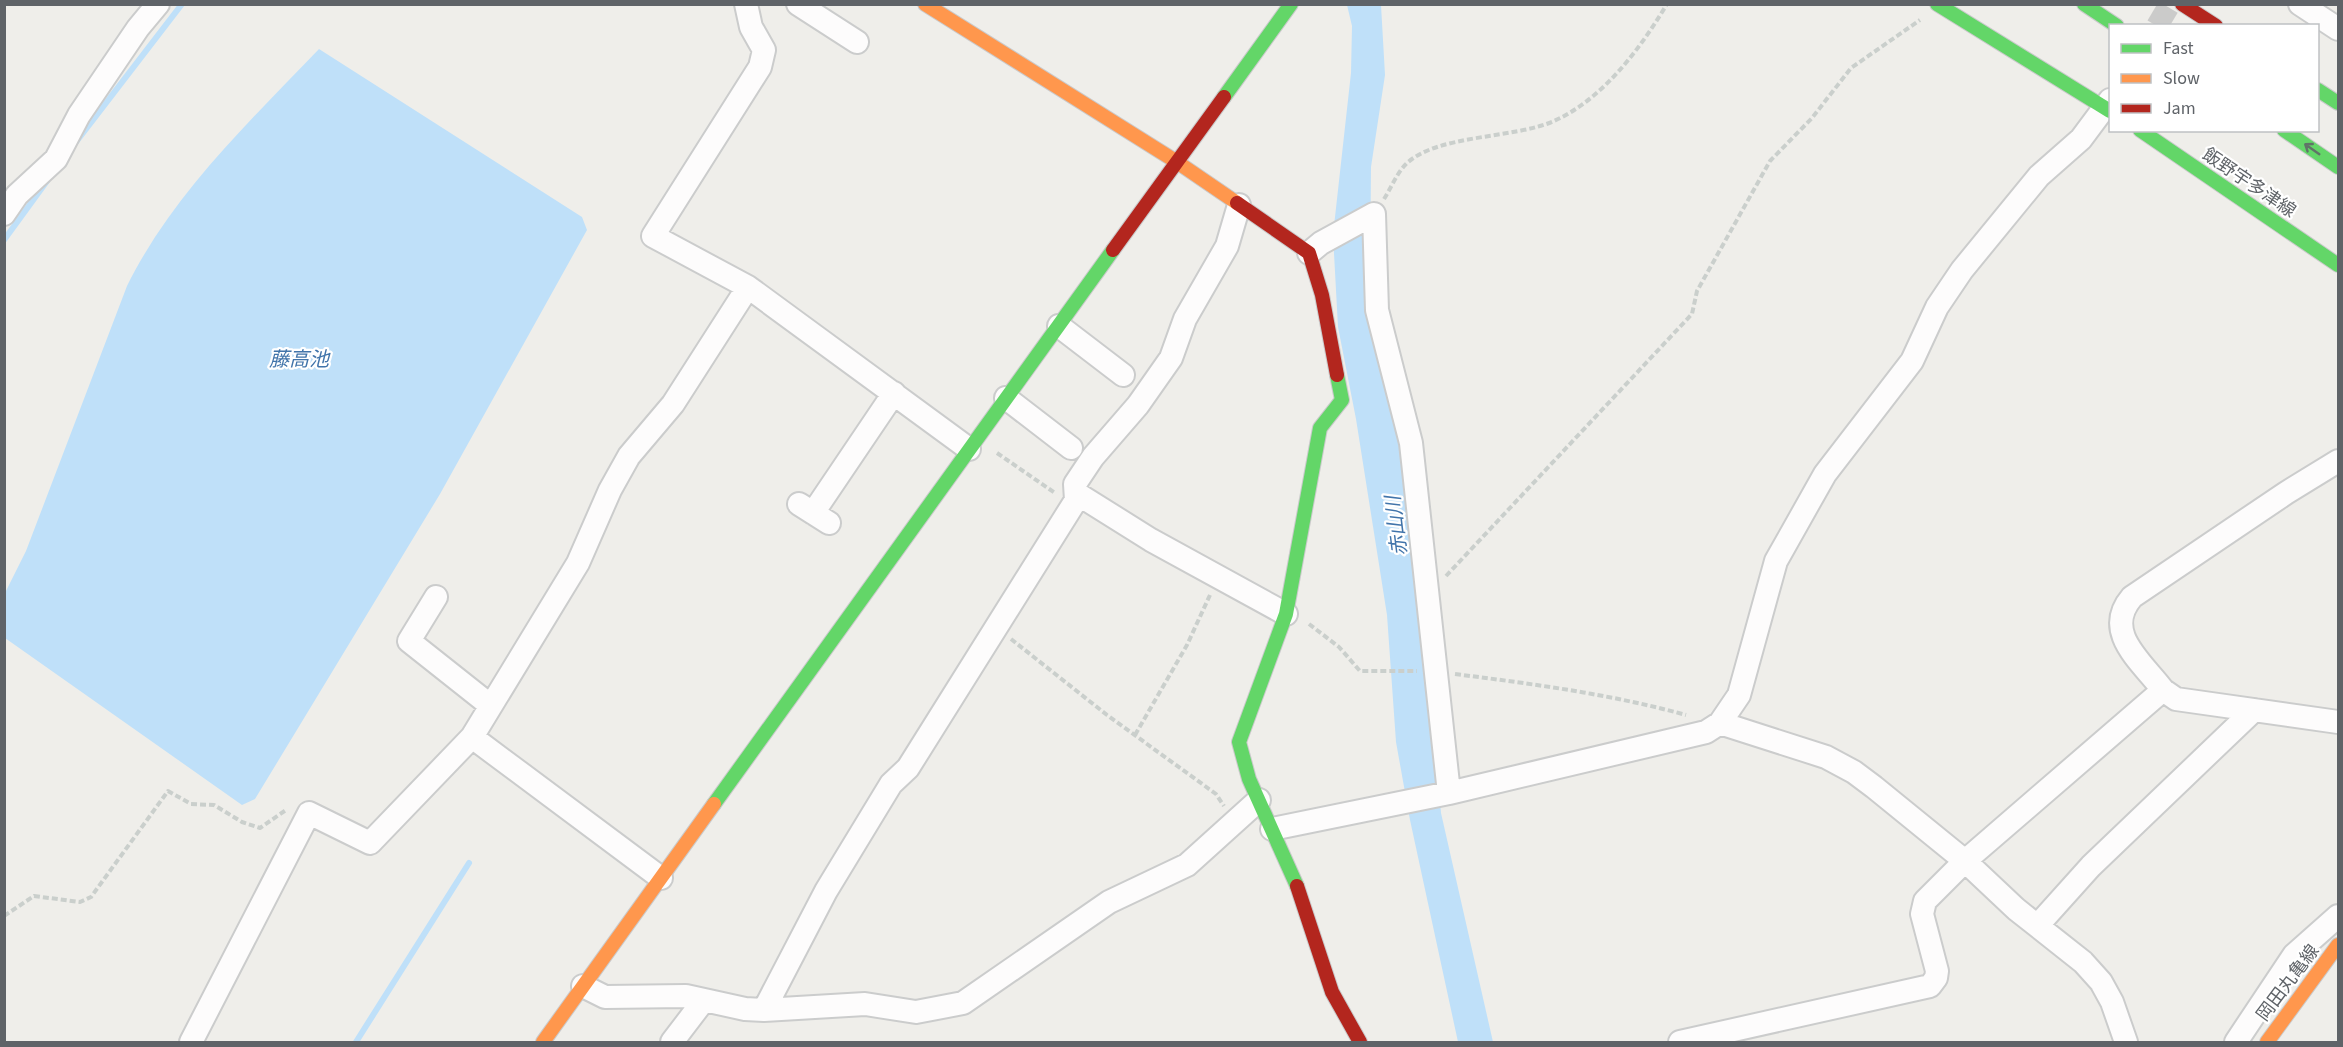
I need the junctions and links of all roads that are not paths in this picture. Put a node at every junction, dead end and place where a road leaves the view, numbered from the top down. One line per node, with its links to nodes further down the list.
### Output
1 (158, 4): 22 (street)
2 (746, 4): 25 (street)
3 (798, 4): 13 (street)
4 (925, 4): 19 (main road)
5 (1292, 4): 19 (main road)
6 (2084, 4): 10 (main road)
7 (2182, 4): 11 (main road)
8 (2300, 4): 12 (street)
9 (1938, 5): 16 (main road)
10 (2115, 24)
11 (2213, 24)
12 (2338, 29)
13 (857, 42)
14 (2319, 91): 15 (main road)
15 (2338, 103)
16 (2109, 106): 41 (street)
17 (2143, 132): 24 (main road, 飯野宇多津線)
18 (2287, 132): 20 (main road, one-way to 18)
19 (1177, 162): 21 (main road); 26 (main road)
20 (2338, 168)
21 (1239, 205): 23 (main road); 33 (street)
22 (4, 214)
23 (1315, 248): 36 (main road); 43 (street)
24 (2338, 265)
25 (747, 287): 28 (street); 38 (street)
26 (1059, 326): 27 (street); 29 (main road)
27 (1123, 375)
28 (894, 393): 30 (street); 34 (street)
29 (1006, 398): 30 (main road); 31 (street)
30 (973, 444): 47 (main road)
31 (1071, 448)
32 (2338, 461): 37 (street)
33 (1074, 499): 36 (street); 53 (street)
34 (814, 513)
35 (436, 597): 38 (street)
36 (1286, 614): 44 (main road)
37 (2163, 690): 39 (street); 46 (street)
38 (490, 706): 42 (street)
39 (2254, 710): 40 (street); 49 (street)
40 (2338, 722)
41 (1720, 723): 43 (street); 46 (street)
42 (472, 737): 47 (street); 55 (street)
43 (1449, 793): 45 (street)
44 (1259, 800): 45 (main road); 53 (street)
45 (1272, 829): 58 (main road)
46 (1965, 861): 49 (street); 54 (street)
47 (661, 878): 51 (main road)
48 (2338, 916): 61 (street)
49 (2038, 925): 60 (street)
50 (2338, 945): 62 (main road, 岡田丸亀線)
51 (583, 986): 52 (street); 56 (main road)
52 (704, 1000): 53 (street); 57 (street)
53 (764, 1010)
54 (1746, 1035): 59 (street)
55 (191, 1042)
56 (543, 1042)
57 (672, 1042)
58 (1360, 1042)
59 (1680, 1042)
60 (2126, 1042)
61 (2236, 1042)
62 (2267, 1042)

